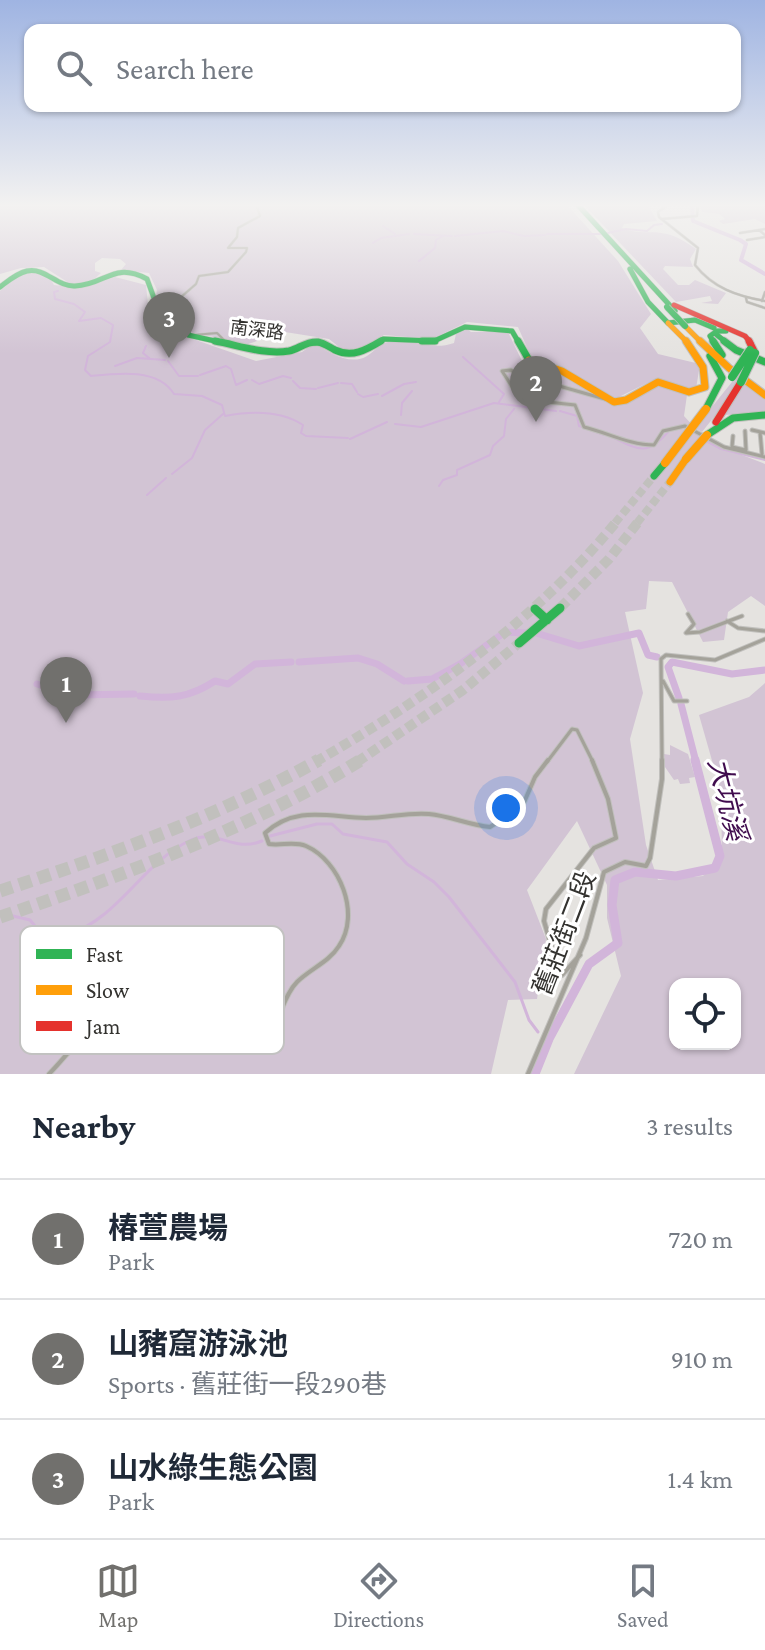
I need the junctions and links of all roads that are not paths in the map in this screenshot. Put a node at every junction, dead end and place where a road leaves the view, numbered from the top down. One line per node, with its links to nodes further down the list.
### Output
1 (244, 254): 12 (street)
2 (619, 254): 13 (main road)
3 (621, 254): 11 (main road)
4 (621, 254): 11 (main road)
5 (697, 254): 8 (street)
6 (0, 287): 12 (main road, 南深路)
7 (765, 292): 9 (street)
8 (746, 298): 9 (street); 10 (street)
9 (763, 301)
10 (765, 308)
11 (674, 309): 14 (main road, bridge); 15 (main road)
12 (165, 311): 21 (main road, 南深路)
13 (668, 323): 15 (main road); 21 (main road)
14 (686, 326): 17 (main road); 20 (main road); 22 (main road)
15 (716, 330): 16 (main road); 18 (main road)
16 (753, 352): 17 (main road); 19 (main road, bridge)
17 (728, 360): 20 (main road)
18 (765, 362)
19 (736, 380): 22 (main road); 28 (main road)
20 (765, 392)
21 (606, 400): 31 (street)
22 (706, 409): 28 (main road, bridge)
23 (765, 415): 28 (main road)
24 (752, 430): 26 (street)
25 (745, 431): 30 (street)
26 (760, 432): 27 (street); 31 (street)
27 (765, 433)
28 (707, 435)
29 (733, 436): 30 (street)
30 (746, 450): 31 (street)
31 (764, 455)
32 (560, 608): 36 (main road)
33 (535, 609): 36 (main road)
34 (688, 614): 37 (street)
35 (742, 616): 37 (street)
36 (547, 620): 40 (main road)
37 (726, 621): 38 (street)
38 (765, 631)
39 (765, 639): 41 (street)
40 (519, 643)
41 (661, 677): 42 (street); 43 (street, 舊莊街二段)
42 (687, 701)
43 (580, 955): 44 (street); 47 (street, 舊莊街二段)
44 (284, 1006)
45 (69, 1054): 46 (street)
46 (49, 1074)
47 (528, 1074)

